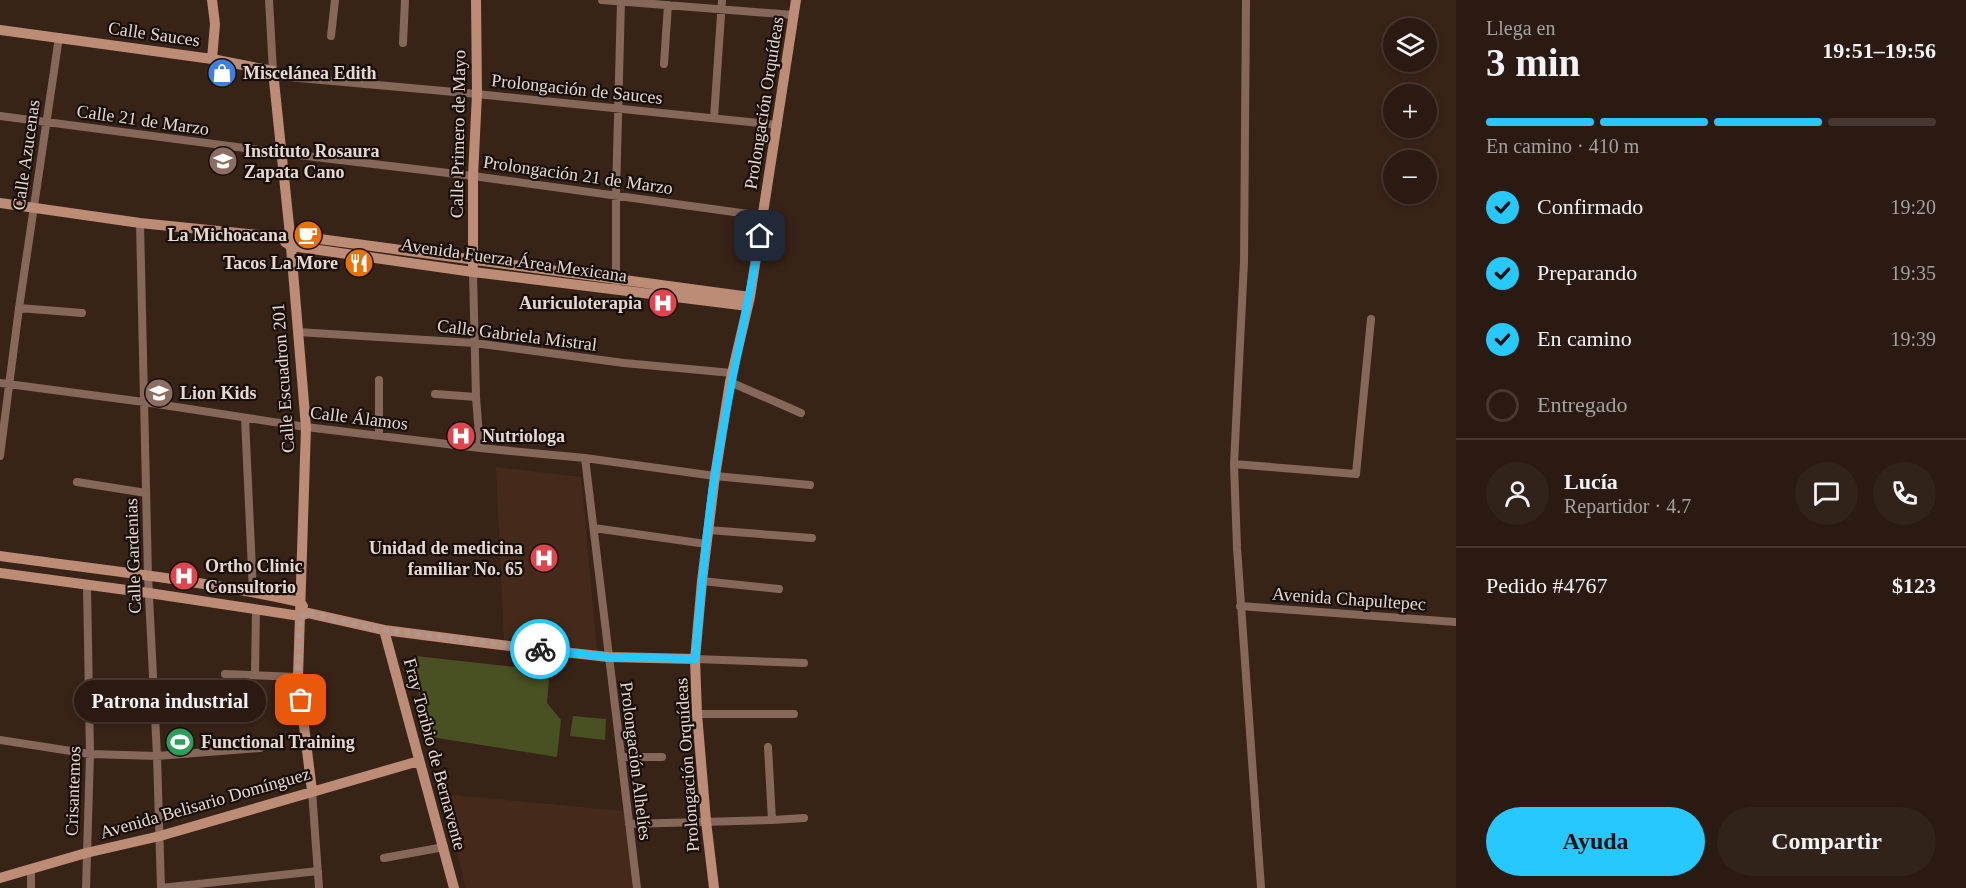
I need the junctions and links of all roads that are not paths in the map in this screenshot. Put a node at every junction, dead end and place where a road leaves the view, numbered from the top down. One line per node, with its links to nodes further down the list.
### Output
1 (212, 0): 18 (street)
2 (269, 0): 20 (street, Calle Escuadron 201)
3 (335, 0): 15 (street)
4 (405, 0): 17 (street)
5 (476, 0): 22 (street, Calle Primero de Mayo)
6 (602, 0): 10 (street)
7 (722, 0): 12 (street)
8 (796, 0): 13 (street, Prolongación Orquídeas)
9 (1246, 0): 57 (street)
10 (621, 1): 11 (street); 23 (street)
11 (668, 5): 12 (street); 19 (street)
12 (722, 10): 13 (street); 25 (street)
13 (794, 15): 27 (street, Prolongación Orquídeas)
14 (0, 30): 16 (street, Calle Sauces)
15 (331, 36)
16 (59, 37): 18 (street, Calle Sauces); 26 (street, Calle Azucenas)
17 (403, 43)
18 (212, 59): 20 (street, Calle Sauces)
19 (664, 64)
20 (273, 71): 21 (street, Calle Sauces); 28 (street, Calle Escuadron 201)
21 (302, 79): 22 (street, Prolongación de Sauces)
22 (477, 94): 23 (street, Prolongación de Sauces); 29 (street, Calle Primero de Mayo)
23 (619, 109): 25 (street, Prolongación de Sauces); 30 (street)
24 (0, 116): 26 (street, Calle 21 de Marzo)
25 (714, 118): 27 (street, Prolongación de Sauces)
26 (45, 122): 28 (street, Calle 21 de Marzo); 32 (street, Calle Azucenas)
27 (778, 124): 33 (street, Prolongación Orquídeas)
28 (282, 153): 29 (street, Prolongación 21 de Marzo); 35 (street, Calle Escuadron 201)
29 (473, 176): 30 (street, Prolongación 21 de Marzo); 36 (street, Calle Primero de Mayo)
30 (616, 195): 33 (street, Prolongación 21 de Marzo); 37 (street)
31 (0, 203): 32 (street, Avenida Fuerza Área Mexicana)
32 (33, 207): 34 (street, Avenida Fuerza Área Mexicana); 39 (street, Calle Azucenas)
33 (763, 216): 38 (street, Prolongación Orquídeas)
34 (140, 223): 35 (street, Avenida Fuerza Área Mexicana); 49 (street, Calle Gardenias)
35 (290, 240): 36 (street, Avenida Fuerza Área Mexicana); 42 (street, Calle Escuadron 201)
36 (473, 266): 37 (street, Avenida Fuerza Área Mexicana); 43 (street, Calle Primero de Mayo)
37 (617, 285): 38 (street, Avenida Fuerza Área Mexicana)
38 (749, 302): 44 (street, Prolongación Orquídeas)
39 (18, 308): 40 (street); 46 (street, Calle Azucenas)
40 (82, 313)
41 (1371, 319): 57 (street)
42 (298, 332): 43 (street, Calle Gabriela Mistral); 52 (street, Calle Escuadron 201)
43 (474, 343): 44 (street, Calle Gabriela Mistral); 48 (street, Calle Primero de Mayo)
44 (731, 378): 50 (street, Calle Gabriela Mistral); 58 (street, Prolongación Orquídeas)
45 (379, 380): 53 (street)
46 (4, 383): 49 (street, Calle Álamos); 55 (street, Calle Azucenas)
47 (435, 394): 48 (street)
48 (476, 397): 54 (street, Calle Primero de Mayo)
49 (144, 402): 51 (street, Calle Álamos); 61 (street, Calle Gardenias)
50 (801, 413)
51 (245, 418): 52 (street, Calle Álamos); 72 (street)
52 (306, 427): 53 (street, Calle Álamos); 74 (street, Calle Escuadron 201)
53 (379, 435): 54 (street, Calle Álamos)
54 (480, 448): 56 (street, Calle Álamos)
55 (0, 456)
56 (585, 458): 58 (street, Calle Álamos); 62 (street, Prolongación Alhelíes)
57 (1234, 464): 75 (street)
58 (715, 476): 60 (street, Calle Álamos); 63 (street, Prolongación Orquídeas)
59 (77, 482): 61 (street)
60 (810, 485)
61 (146, 493): 68 (street, Calle Gardenias)
62 (594, 528): 65 (street); 80 (street, Prolongación Alhelíes)
63 (708, 530): 64 (street); 65 (street, Prolongación Orquídeas)
64 (812, 538)
65 (706, 544): 69 (street, Prolongación Orquídeas)
66 (0, 556): 68 (street)
67 (0, 573): 70 (street)
68 (148, 576): 72 (street); 73 (street, Calle Gardenias)
69 (702, 581): 71 (street); 81 (street, Prolongación Orquídeas)
70 (87, 586): 73 (street); 91 (street, Crisantemos)
71 (779, 589)
72 (253, 592): 74 (street)
73 (149, 593): 76 (street); 92 (street, Calle Gardenias)
74 (300, 602): 77 (street)
75 (1240, 606): 78 (street, Avenida Chapultepec); 115 (street)
76 (256, 609): 77 (street); 84 (street)
77 (304, 615): 79 (street); 85 (street)
78 (1456, 622)
79 (384, 630): 80 (street); 95 (street, Fray Toribio de Bernavente)
80 (608, 657): 81 (street); 93 (street, Prolongación Alhelíes)
81 (695, 659): 82 (street); 86 (street, Prolongación Orquídeas)
82 (804, 663)
83 (225, 674): 84 (street)
84 (255, 675): 85 (street)
85 (298, 677): 96 (street)
86 (697, 714): 87 (street); 99 (street, Prolongación Orquídeas)
87 (794, 714)
88 (0, 740): 91 (street)
89 (768, 747): 98 (street)
90 (260, 748): 92 (street)
91 (90, 754): 92 (street); 103 (street, Crisantemos)
92 (157, 756): 101 (street, Calle Gardenias)
93 (621, 757): 94 (street); 100 (street, Prolongación Alhelíes)
94 (662, 757)
95 (419, 760): 96 (street, Avenida Belisario Domínguez); 102 (street, Fray Toribio de Bernavente)
96 (312, 790): 101 (street, Avenida Belisario Domínguez); 106 (street)
97 (804, 818): 98 (street)
98 (772, 820): 99 (street)
99 (706, 821): 100 (street); 114 (street, Prolongación Orquídeas)
100 (629, 824): 113 (street, Prolongación Alhelíes)
101 (160, 836): 103 (street, Avenida Belisario Domínguez); 110 (street, Calle Gardenias)
102 (444, 847): 104 (street); 112 (street, Fray Toribio de Bernavente)
103 (86, 853): 105 (street, Avenida Belisario Domínguez); 109 (street, Crisantemos)
104 (384, 858)
105 (31, 869): 107 (street, Avenida Belisario Domínguez); 108 (street)
106 (318, 871): 110 (street); 111 (street)
107 (0, 878)
108 (31, 888)
109 (86, 888)
110 (161, 888)
111 (319, 888)
112 (454, 888)
113 (637, 888)
114 (714, 888)
115 (1262, 888)

